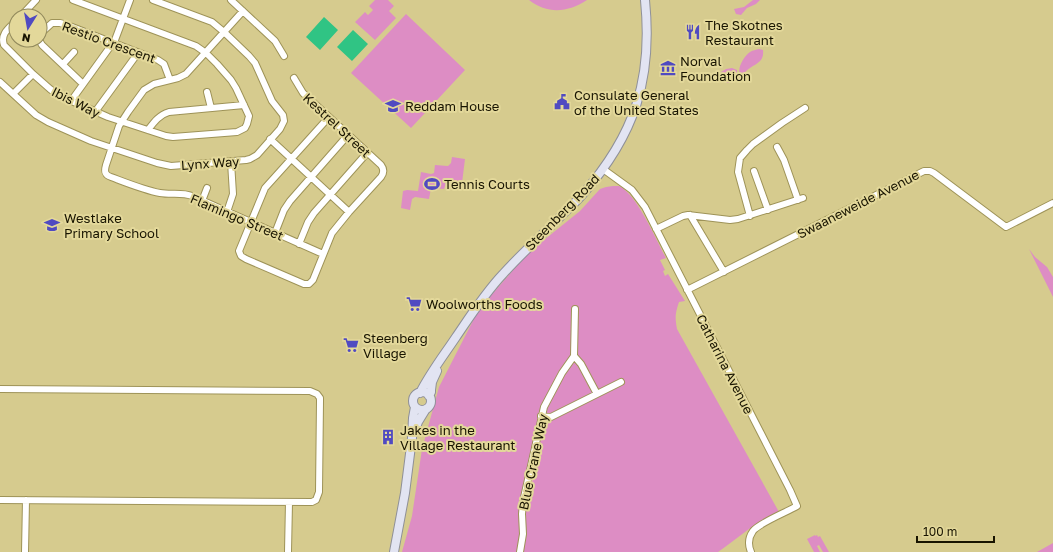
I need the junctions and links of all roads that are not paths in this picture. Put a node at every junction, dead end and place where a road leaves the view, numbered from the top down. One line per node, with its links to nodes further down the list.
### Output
1 (36, 0): 7 (street)
2 (74, 0): 9 (street)
3 (130, 0): 9 (street)
4 (153, 0): 12 (street, Lynx Way)
5 (231, 0): 8 (street)
6 (645, 0): 42 (main road, Steenberg Road)
7 (28, 8)
8 (243, 11): 12 (street); 18 (street)
9 (123, 19): 13 (street); 17 (street)
10 (48, 27): 13 (street, Restio Crescent)
11 (8, 30): 20 (street, Ibis Way)
12 (224, 32): 17 (street); 36 (street, Lynx Way)
13 (113, 43): 16 (street, Restio Crescent); 24 (street)
14 (45, 48): 19 (street)
15 (74, 52): 19 (street)
16 (138, 52): 22 (street, Restio Crescent); 31 (street)
17 (206, 53): 22 (street); 28 (street)
18 (284, 56)
19 (63, 64): 24 (street)
20 (33, 74): 26 (street); 27 (street, Ibis Way)
21 (294, 78): 32 (street, Kestrel Street)
22 (170, 80): 33 (street)
23 (0, 82): 26 (street, Lynx Way)
24 (83, 84): 27 (street)
25 (207, 92): 29 (street)
26 (12, 94): 38 (street, Lynx Way)
27 (71, 101): 31 (street, Ibis Way)
28 (244, 105): 29 (street); 34 (street, Ibis Way)
29 (212, 108): 34 (street)
30 (805, 108): 53 (street)
31 (95, 112): 33 (street, Ibis Way)
32 (328, 117): 35 (street, Kestrel Street); 40 (street)
33 (122, 122): 34 (street, Ibis Way); 38 (street)
34 (148, 130)
35 (348, 135): 39 (street, Kestrel Street); 44 (street)
36 (270, 139): 40 (street); 41 (street, Lynx Way)
37 (777, 147): 49 (street)
38 (111, 148): 41 (street, Lynx Way); 47 (street, Flamingo Street)
39 (367, 153): 46 (street); 51 (street, Kestrel Street)
40 (292, 159): 44 (street); 54 (street)
41 (231, 162): 50 (street)
42 (603, 169): 55 (street, Catharina Avenue); 62 (main road, Steenberg Road)
43 (754, 171): 49 (street)
44 (311, 177): 46 (street); 56 (street)
45 (207, 188): 47 (street)
46 (330, 195): 51 (street); 57 (street)
47 (202, 201): 50 (street, Flamingo Street)
48 (1053, 203): 59 (street, Swaaneweide Avenue)
49 (768, 210): 53 (street)
50 (227, 212): 54 (street, Flamingo Street)
51 (349, 212): 58 (street)
52 (690, 215): 53 (street); 55 (street); 59 (street)
53 (750, 216)
54 (251, 222): 56 (street, Flamingo Street); 58 (street)
55 (656, 229): 60 (street, Catharina Avenue)
56 (275, 233): 57 (street, Flamingo Street)
57 (299, 244): 58 (street, Flamingo Street)
58 (323, 254)
59 (724, 272): 60 (street, Swaaneweide Avenue)
60 (687, 290): 80 (street, Catharina Avenue)
61 (575, 309): 63 (street)
62 (455, 339): 66 (main road, Steenberg Road); 68 (main road, Steenberg Road)
63 (574, 356): 67 (street); 71 (street, Blue Crane Way)
64 (621, 382): 67 (street)
65 (0, 389): 75 (street)
66 (420, 393): 68 (main road); 69 (main road)
67 (597, 394): 71 (street)
68 (429, 396): 70 (main road)
69 (415, 407): 70 (main road); 72 (main road)
70 (426, 409): 72 (main road)
71 (541, 416): 79 (street, Blue Crane Way)
72 (412, 438): 78 (main road)
73 (0, 500): 74 (street)
74 (26, 500): 75 (street); 76 (street)
75 (289, 502): 77 (street)
76 (25, 552)
77 (288, 552)
78 (394, 552)
79 (520, 552)
80 (751, 552)

